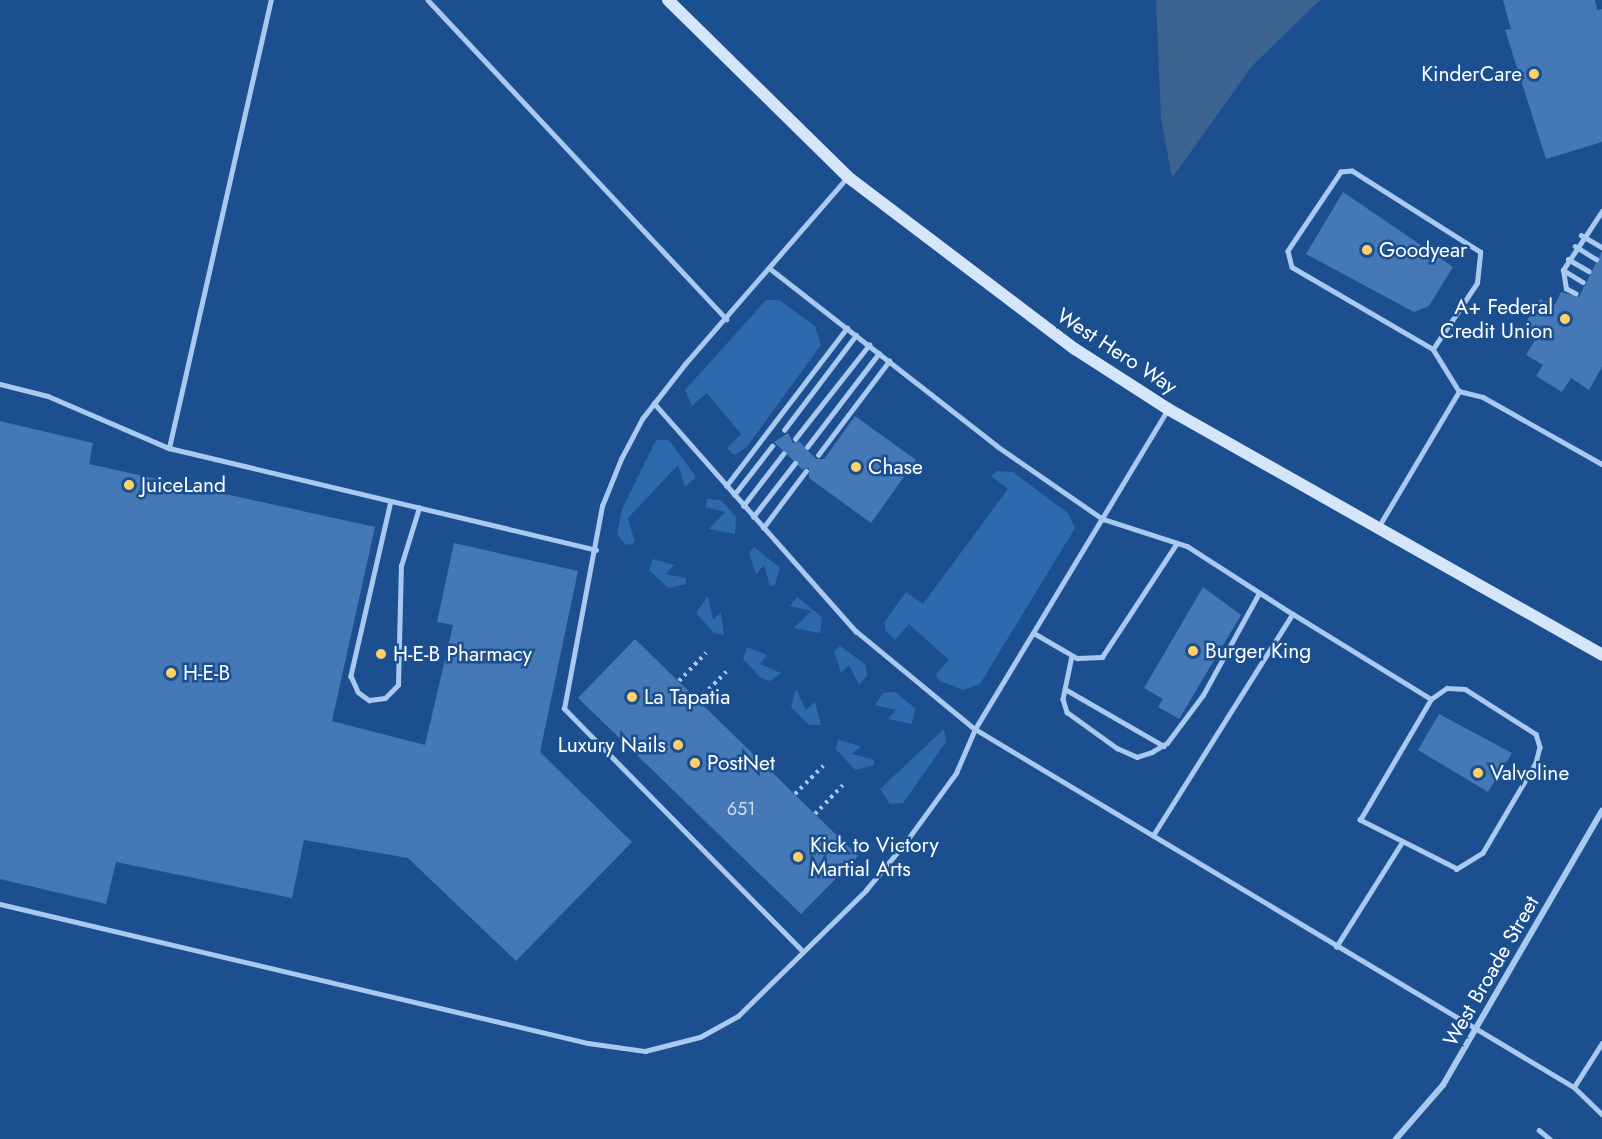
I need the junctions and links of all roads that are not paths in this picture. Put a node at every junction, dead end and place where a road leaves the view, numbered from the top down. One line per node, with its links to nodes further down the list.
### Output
1 (271, 0): 31 (lane)
2 (428, 0): 16 (lane)
3 (668, 0): 4 (main road, West Hero Way)
4 (848, 177): 11 (lane); 26 (main road, West Hero Way)
5 (1602, 211): 6 (lane)
6 (1581, 235): 7 (lane); 8 (lane)
7 (1575, 246): 9 (lane); 10 (lane)
8 (1602, 247)
9 (1568, 259): 12 (lane); 13 (lane)
10 (1596, 259)
11 (772, 270): 16 (lane); 17 (lane)
12 (1563, 270): 14 (lane); 15 (lane)
13 (1589, 272)
14 (1582, 282)
15 (1576, 294)
16 (726, 319): 25 (lane)
17 (847, 328): 18 (lane); 37 (lane)
18 (856, 335): 19 (lane); 27 (lane)
19 (869, 345): 21 (lane); 28 (lane)
20 (1433, 349): 20 (lane); 24 (lane)
21 (879, 353): 22 (lane); 30 (lane)
22 (889, 361): 33 (lane); 43 (lane)
23 (0, 384): 31 (lane)
24 (1459, 391): 35 (lane); 45 (lane)
25 (654, 403): 37 (lane); 47 (lane)
26 (1168, 409): 43 (lane); 45 (main road, West Hero Way)
27 (784, 430)
28 (795, 439)
29 (772, 446): 38 (lane)
30 (807, 447)
31 (169, 448): 39 (lane)
32 (783, 454): 40 (lane)
33 (818, 455)
34 (795, 463): 42 (lane)
35 (1602, 464)
36 (806, 471): 44 (lane)
37 (726, 486): 38 (lane)
38 (734, 495): 40 (lane)
39 (391, 501): 41 (lane); 41 (lane)
40 (743, 506): 42 (lane)
41 (419, 508): 47 (lane)
42 (753, 517): 44 (lane)
43 (1103, 519): 46 (lane); 50 (lane)
44 (763, 528): 55 (lane)
45 (1377, 529): 51 (main road, West Hero Way)
46 (1177, 543): 48 (lane); 52 (lane)
47 (596, 550): 62 (lane)
48 (1259, 593): 49 (lane); 56 (lane)
49 (1293, 615): 54 (lane); 58 (lane)
50 (1034, 633): 52 (lane); 55 (lane)
51 (1602, 655)
52 (1072, 656): 53 (lane)
53 (1065, 689): 56 (lane); 56 (lane)
54 (1431, 699): 59 (lane); 59 (lane)
55 (975, 729): 58 (lane); 62 (lane)
56 (1164, 746)
57 (1602, 811): 63 (street, West Broade Street)
58 (1153, 836): 61 (lane)
59 (1402, 842): 61 (lane)
60 (0, 904): 62 (lane)
61 (1336, 947): 63 (lane)
62 (803, 952)
63 (1476, 1031): 65 (lane); 68 (street, West Broade Street)
64 (1602, 1042): 65 (lane)
65 (1574, 1087): 66 (lane)
66 (1602, 1114)
67 (1539, 1130): 69 (lane)
68 (1396, 1139)
69 (1550, 1139)

